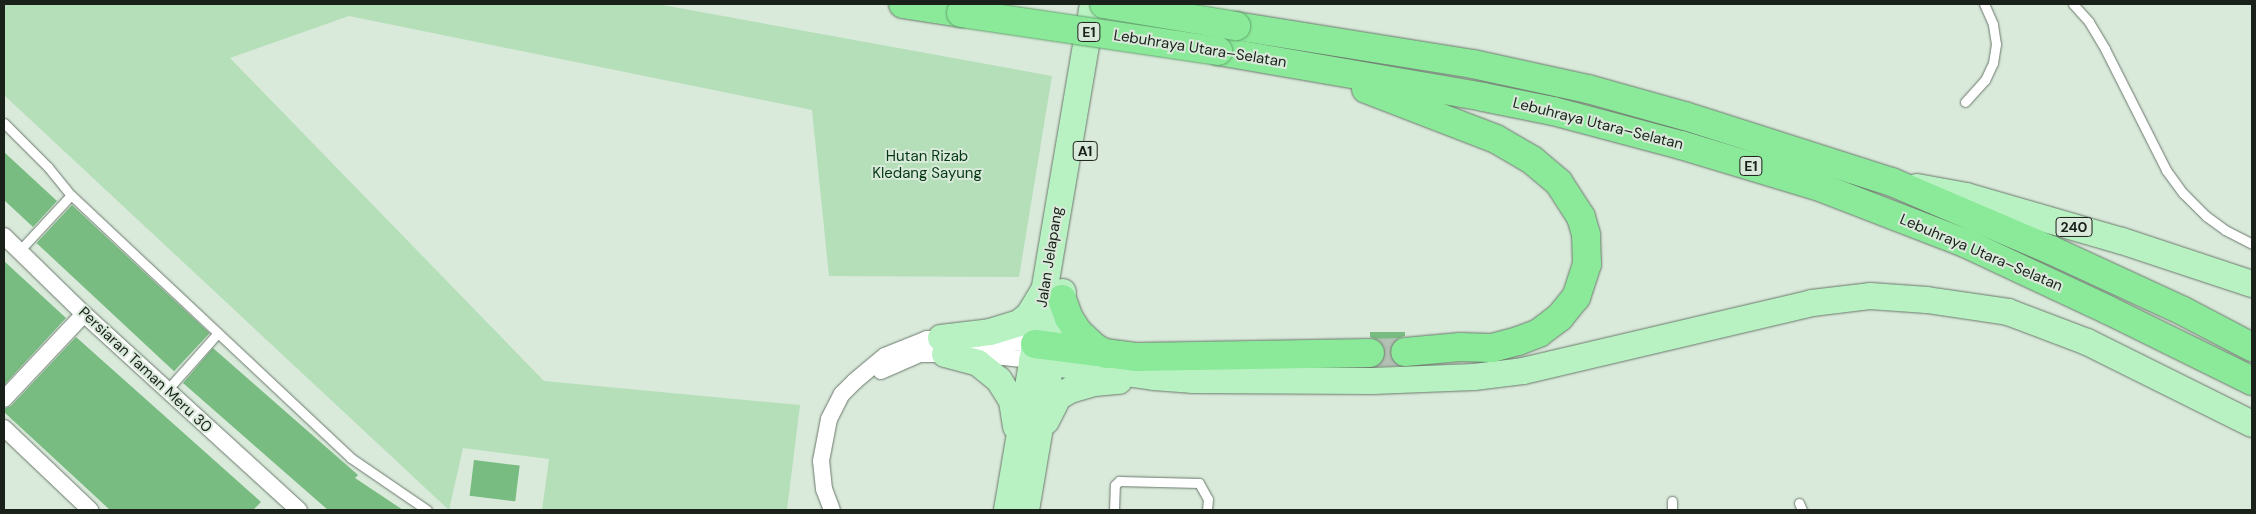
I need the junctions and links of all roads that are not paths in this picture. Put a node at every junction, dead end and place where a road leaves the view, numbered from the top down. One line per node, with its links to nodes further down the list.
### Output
1 (903, 4): 6 (highway, Lebuhraya Utara–Selatan / E1, bridge)
2 (1093, 4): 15 (main road, Jalan Jelapang / A1)
3 (1106, 4): 9 (highway, Lebuhraya Utara–Selatan / E1, bridge); 15 (main road, Jalan Jelapang / A1)
4 (1984, 4): 7 (lane)
5 (2073, 4): 12 (lane)
6 (1268, 59): 21 (highway); 25 (highway, Lebuhraya Utara–Selatan / E1)
7 (1965, 102)
8 (4, 124): 10 (lane)
9 (1892, 182): 14 (main road, 240); 19 (highway, Lebuhraya Utara–Selatan / E1)
10 (71, 195): 13 (lane); 17 (lane)
11 (4, 236): 13 (street, Persiaran Taman Meru 30)
12 (2252, 244)
13 (18, 251): 16 (street, Persiaran Taman Meru 30)
14 (2252, 284)
15 (1054, 291): 18 (main road); 22 (main road, Jalan Jelapang / A1); 23 (highway)
16 (84, 314): 26 (street, Persiaran Taman Meru 30); 27 (street)
17 (218, 333): 26 (lane); 33 (lane)
18 (943, 346): 22 (street); 30 (main road); 34 (street); 35 (street)
19 (2252, 347)
20 (1370, 352): 23 (highway)
21 (1405, 352)
22 (1043, 353): 23 (highway); 24 (main road); 30 (main road, Jalan Jelapang / A1)
23 (1106, 354)
24 (1154, 378): 28 (main road); 30 (main road)
25 (2252, 381)
26 (167, 390): 31 (street, Persiaran Taman Meru 30)
27 (4, 399)
28 (2252, 424)
29 (4, 428): 32 (street)
30 (1029, 437): 36 (main road, Jalan Jelapang / A1); 37 (main road, Jalan Jelapang / A1)
31 (290, 507)
32 (90, 510)
33 (427, 510)
34 (832, 510)
35 (841, 510)
36 (1007, 510)
37 (1026, 510)
38 (1114, 510): 39 (lane)
39 (1207, 510)

